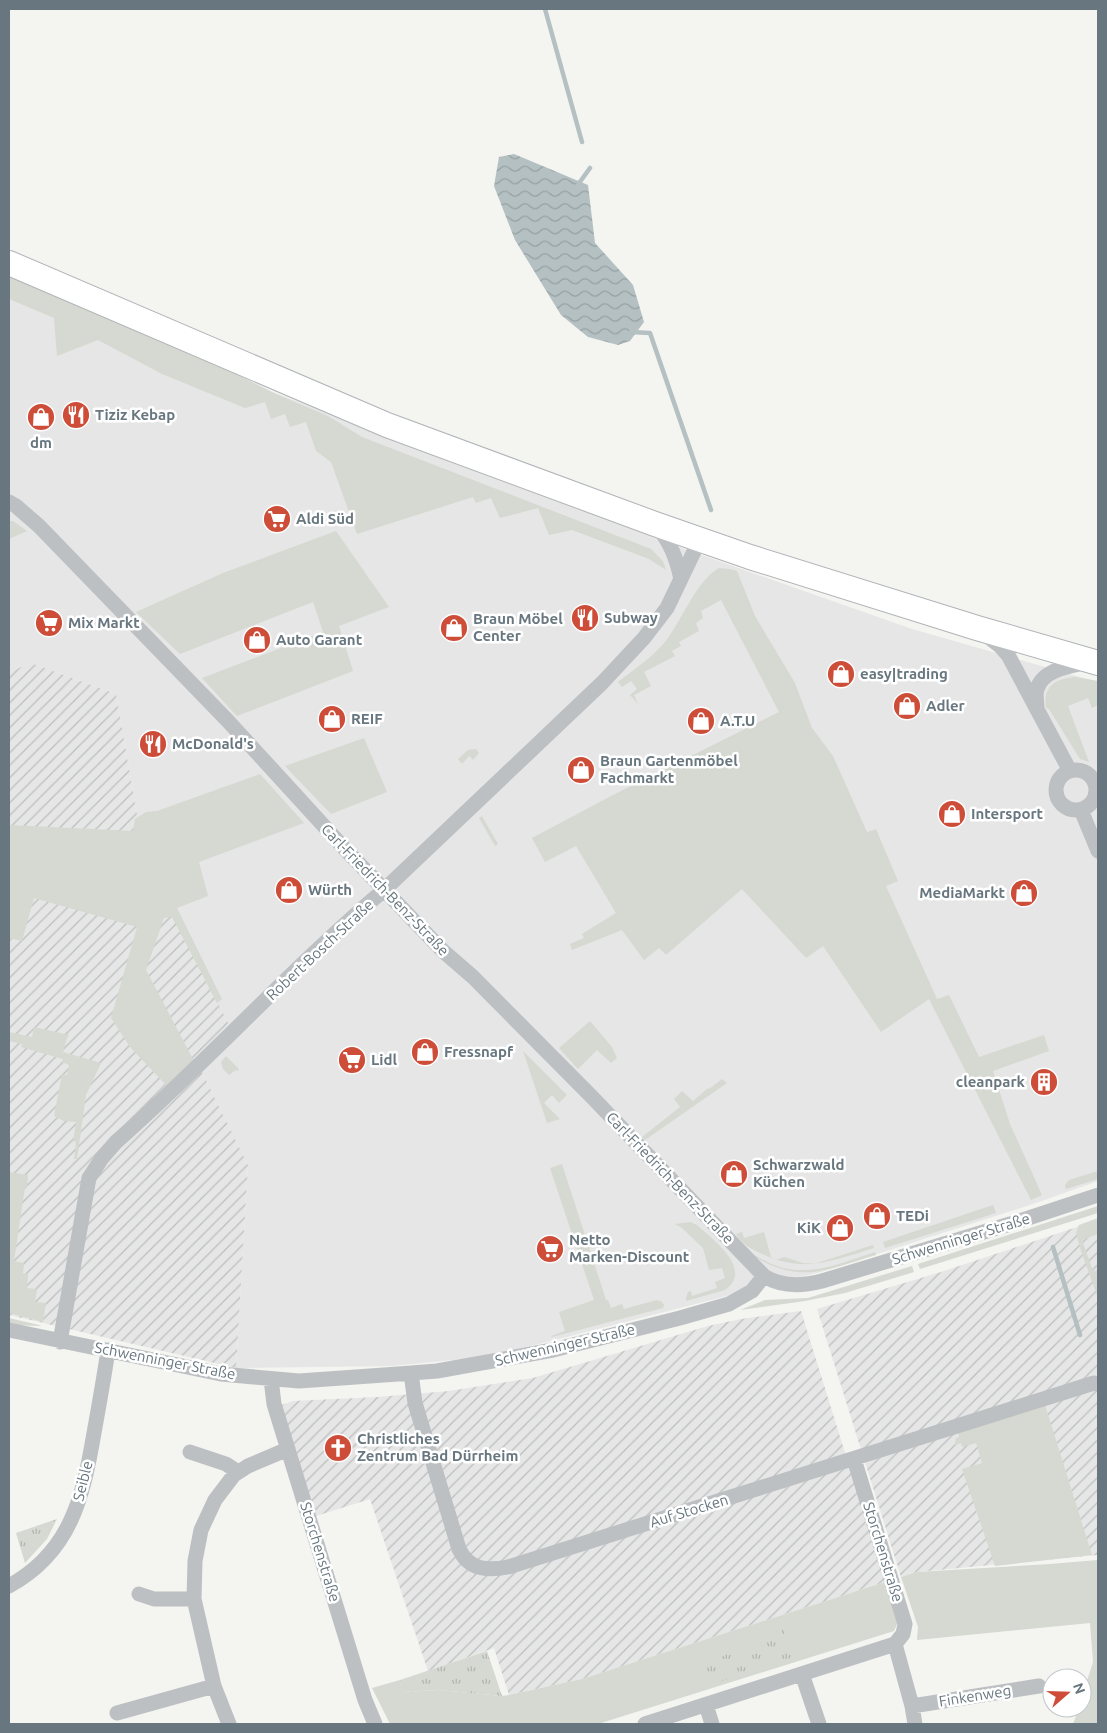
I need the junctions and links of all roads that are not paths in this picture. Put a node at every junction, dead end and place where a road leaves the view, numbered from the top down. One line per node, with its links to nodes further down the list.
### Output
1 (9, 263): 3 (main road)
2 (9, 502): 12 (street, Carl-Friedrich-Benz-Straße)
3 (655, 524): 4 (main road); 5 (street)
4 (700, 539): 5 (street, Robert-Bosch-Straße); 6 (main road)
5 (681, 578): 12 (street, Robert-Bosch-Straße)
6 (977, 628): 7 (main road); 8 (street)
7 (1096, 662): 8 (street)
8 (1037, 710): 9 (street)
9 (1070, 771): 10 (street); 10 (street)
10 (1081, 810): 11 (street)
11 (1098, 852)
12 (385, 889): 14 (street, Carl-Friedrich-Benz-Straße); 16 (street, Robert-Bosch-Straße)
13 (1098, 1195): 14 (street, Schwenninger Straße)
14 (764, 1276): 18 (street, Schwenninger Straße)
15 (9, 1330): 16 (street, Schwenninger Straße)
16 (60, 1342): 17 (street, Schwenninger Straße)
17 (108, 1350): 19 (street, Schwenninger Straße); 25 (street, Seible)
18 (411, 1373): 19 (street, Schwenninger Straße); 23 (street, Auf Stocken)
19 (271, 1379): 21 (street, Storchenstraße)
20 (1098, 1384): 23 (street, Auf Stocken)
21 (288, 1449): 24 (street); 36 (street, Storchenstraße)
22 (190, 1452): 24 (street)
23 (854, 1459): 28 (street, Storchenstraße)
24 (238, 1472): 27 (street)
25 (9, 1586)
26 (139, 1594): 27 (street)
27 (194, 1599): 30 (street)
28 (896, 1644): 29 (street); 33 (street)
29 (802, 1674): 32 (street); 39 (street)
30 (214, 1686): 34 (street); 35 (street)
31 (1038, 1686): 33 (street, Finkenweg)
32 (706, 1705): 37 (street); 38 (street)
33 (912, 1706): 40 (street)
34 (117, 1713)
35 (230, 1724)
36 (375, 1724)
37 (645, 1724)
38 (712, 1724)
39 (819, 1724)
40 (915, 1724)

